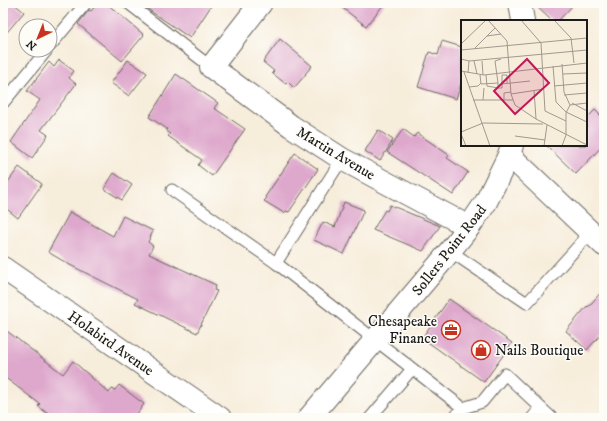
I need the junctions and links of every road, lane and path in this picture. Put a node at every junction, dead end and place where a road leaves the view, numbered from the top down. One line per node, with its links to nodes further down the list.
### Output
1 (86, 3): 6 (lane)
2 (128, 3): 8 (lane)
3 (261, 3): 8 (street)
4 (520, 3): 5 (street)
5 (523, 20)
6 (58, 36)
7 (40, 58): 9 (lane)
8 (211, 67): 11 (street, Martin Avenue)
9 (3, 103)
10 (511, 150): 13 (street, Sollers Point Road); 14 (street)
11 (342, 159): 13 (street, Martin Avenue); 16 (lane)
12 (172, 190): 16 (lane)
13 (469, 227): 15 (street, Sollers Point Road)
14 (597, 239): 15 (lane)
15 (450, 251): 18 (street, Sollers Point Road)
16 (276, 263): 18 (lane)
17 (3, 268): 22 (street, Holabird Avenue)
18 (375, 341): 19 (lane); 23 (street, Sollers Point Road)
19 (412, 369): 20 (lane); 24 (lane)
20 (463, 408): 21 (lane); 25 (lane)
21 (541, 408): 26 (lane); 27 (lane)
22 (220, 418)
23 (309, 418)
24 (370, 418)
25 (454, 418)
26 (532, 418)
27 (552, 418)

